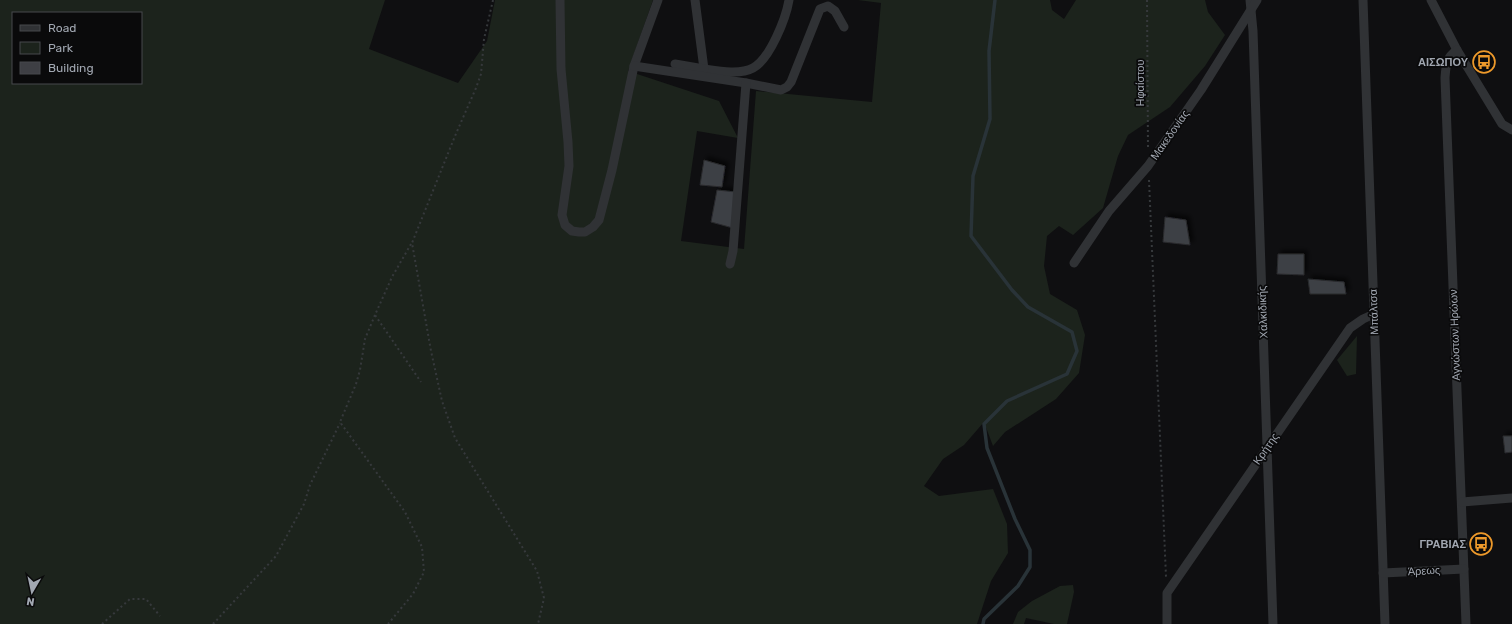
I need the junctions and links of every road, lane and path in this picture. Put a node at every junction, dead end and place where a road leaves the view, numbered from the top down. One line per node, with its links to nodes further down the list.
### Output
1 (492, 0): 20 (path)
2 (560, 0): 15 (street)
3 (658, 0): 15 (street)
4 (695, 0): 16 (street)
5 (789, 0): 16 (street)
6 (1147, 0): 19 (path, Ηφαίστου)
7 (1250, 0): 11 (street, Χαλκιδικής)
8 (1257, 0): 11 (street, Μακεδονίας)
9 (1363, 0): 23 (street, Μπάλτσα)
10 (1433, 2): 13 (street)
11 (1250, 10): 19 (street, Μακεδονίας); 27 (street, Χαλκιδικής)
12 (844, 27): 17 (street)
13 (1457, 50): 18 (street); 29 (street, Αγνώστων Ηρώων)
14 (675, 64): 16 (street)
15 (634, 66): 17 (street)
16 (704, 69)
17 (746, 83): 22 (street)
18 (1512, 130)
19 (1148, 166): 21 (street, Μακεδονίας); 32 (path, Ηφαίστου)
20 (412, 243): 24 (path); 37 (path)
21 (1074, 263)
22 (730, 264)
23 (1374, 314): 27 (street, Κρήτης); 31 (street, Μπάλτσα)
24 (375, 315): 25 (path); 26 (path)
25 (421, 382)
26 (340, 422): 35 (path); 36 (path)
27 (1268, 446): 32 (street, Κρήτης); 39 (street, Χαλκιδικής)
28 (1512, 498): 29 (street)
29 (1462, 502): 30 (street, Αγνώστων Ηρώων)
30 (1464, 569): 31 (street, Άρεως); 41 (street, Αγνώστων Ηρώων)
31 (1383, 573): 40 (street, Μπάλτσα)
32 (1167, 593): 38 (street)
33 (160, 616): 34 (path)
34 (102, 624)
35 (213, 624)
36 (388, 624)
37 (538, 624)
38 (1167, 624)
39 (1274, 624)
40 (1385, 624)
41 (1466, 624)

